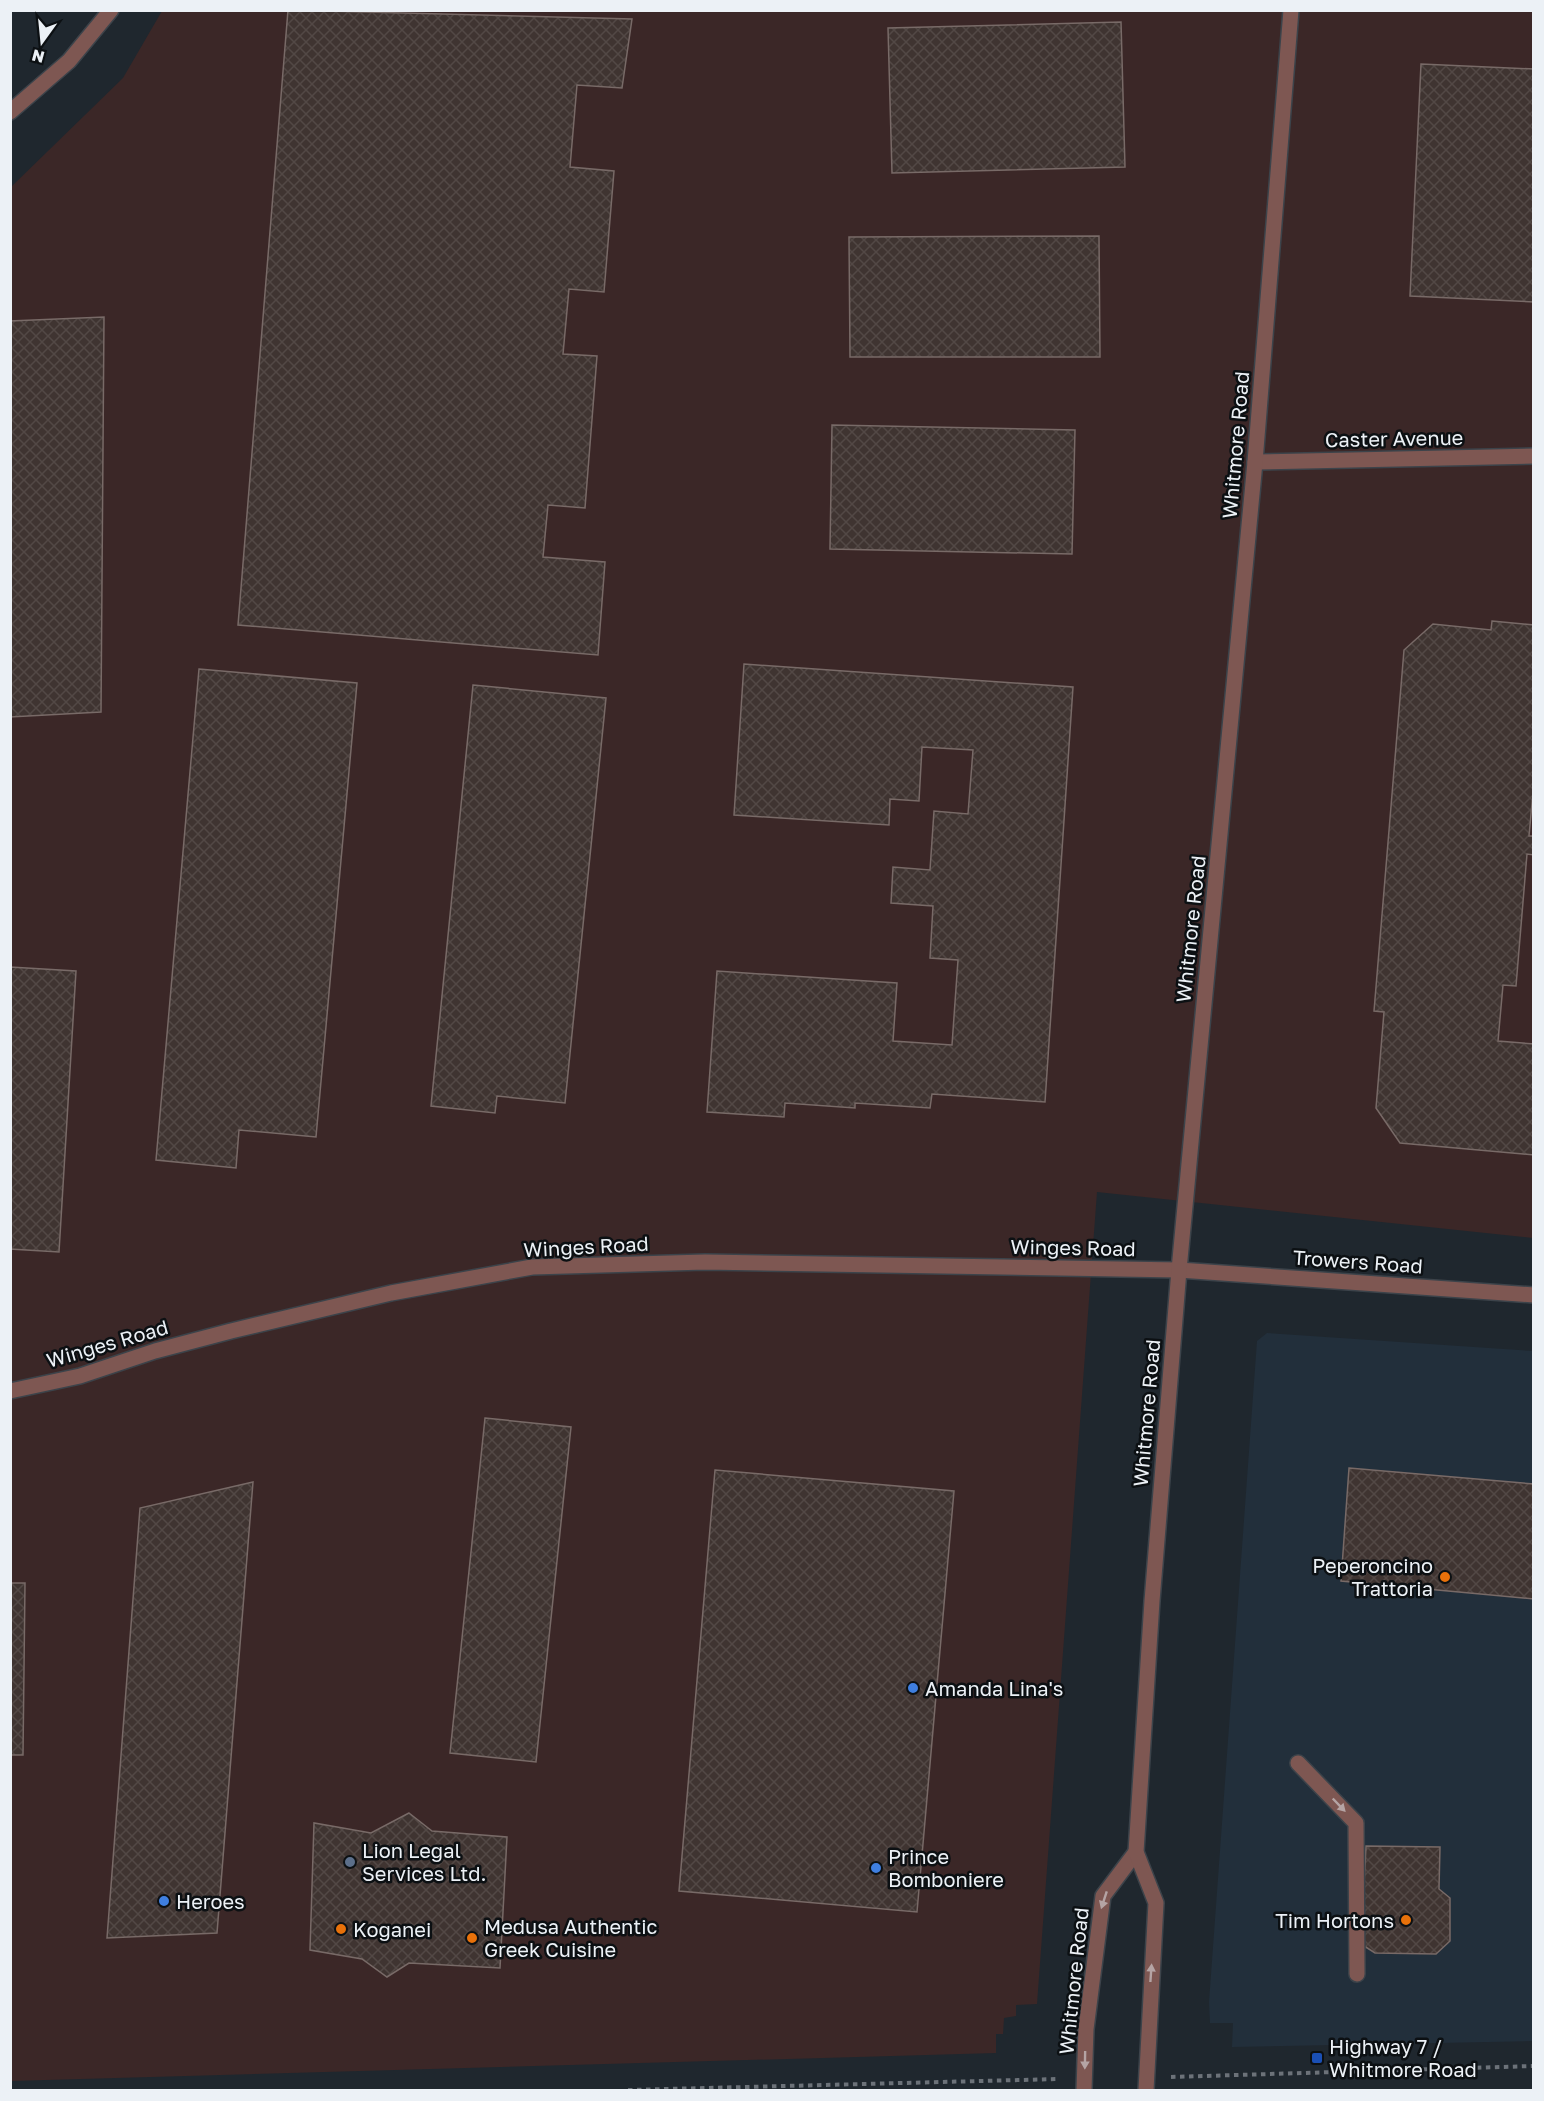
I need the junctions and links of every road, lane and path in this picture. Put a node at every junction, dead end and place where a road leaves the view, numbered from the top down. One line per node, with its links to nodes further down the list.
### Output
1 (111, 10): 3 (street)
2 (1291, 10): 5 (street, Whitmore Road)
3 (10, 112)
4 (1533, 456): 5 (street, Caster Avenue)
5 (1255, 462): 6 (street, Whitmore Road)
6 (1179, 1270): 7 (street, Trowers Road); 8 (street, Winges Road); 10 (street, Whitmore Road)
7 (1533, 1295)
8 (10, 1391)
9 (1298, 1763): 11 (street, one-way to 11)
10 (1136, 1852): 16 (street, Whitmore Road, one-way to 16); 17 (street, Whitmore Road, one-way to 10)
11 (1357, 1974)
12 (1533, 2066): 13 (path)
13 (1262, 2075)
14 (987, 2080): 15 (path)
15 (628, 2091)
16 (1084, 2091)
17 (1146, 2091)

